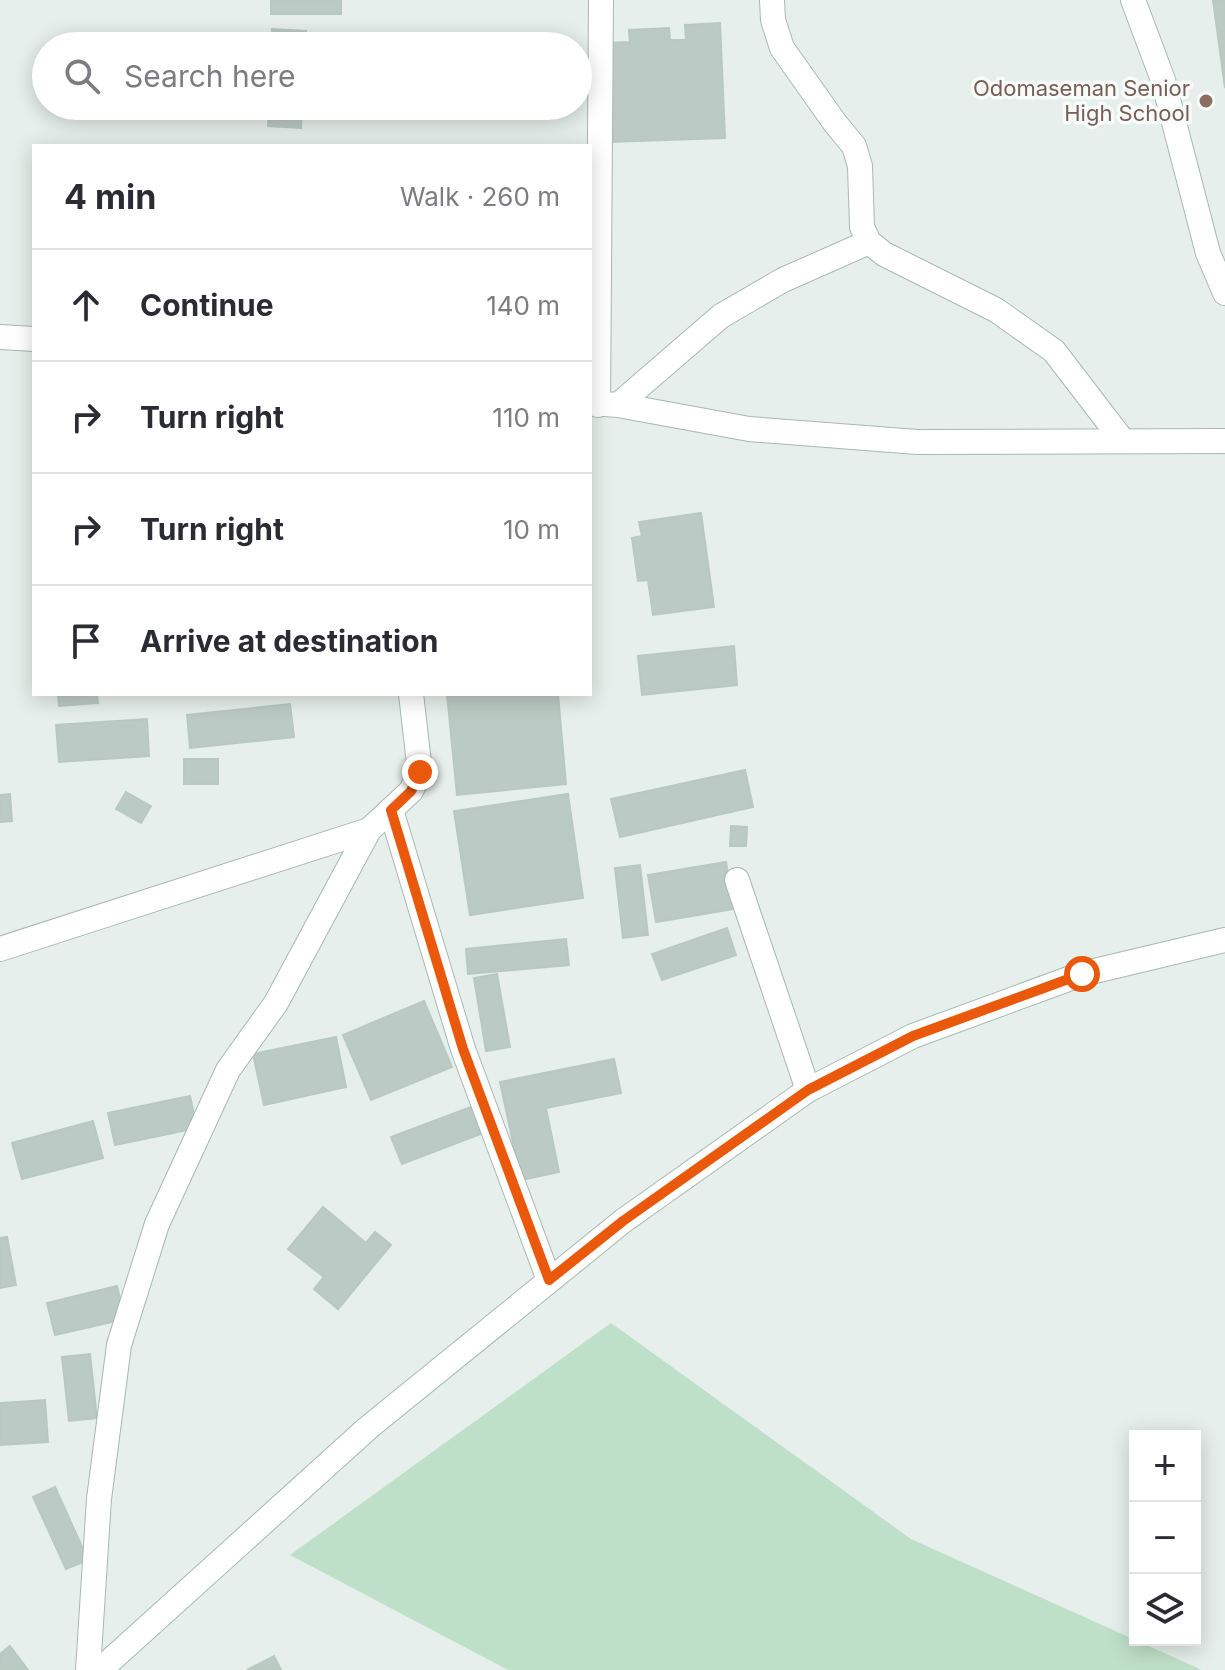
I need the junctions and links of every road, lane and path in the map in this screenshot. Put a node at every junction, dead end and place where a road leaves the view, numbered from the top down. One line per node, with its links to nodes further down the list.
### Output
1 (601, 0): 8 (street)
2 (772, 0): 4 (street)
3 (1133, 0): 5 (street)
4 (869, 242): 8 (street); 9 (street)
5 (1225, 293)
6 (0, 337): 7 (street)
7 (32, 339)
8 (602, 404): 9 (street)
9 (1123, 441): 10 (street)
10 (1225, 441)
11 (411, 696): 12 (street)
12 (391, 810): 13 (street); 18 (street)
13 (369, 830): 16 (street); 19 (street)
14 (737, 880): 17 (street)
15 (1225, 940): 17 (street)
16 (0, 949)
17 (808, 1090): 18 (street)
18 (549, 1280): 20 (street)
19 (88, 1670)
20 (100, 1670)

